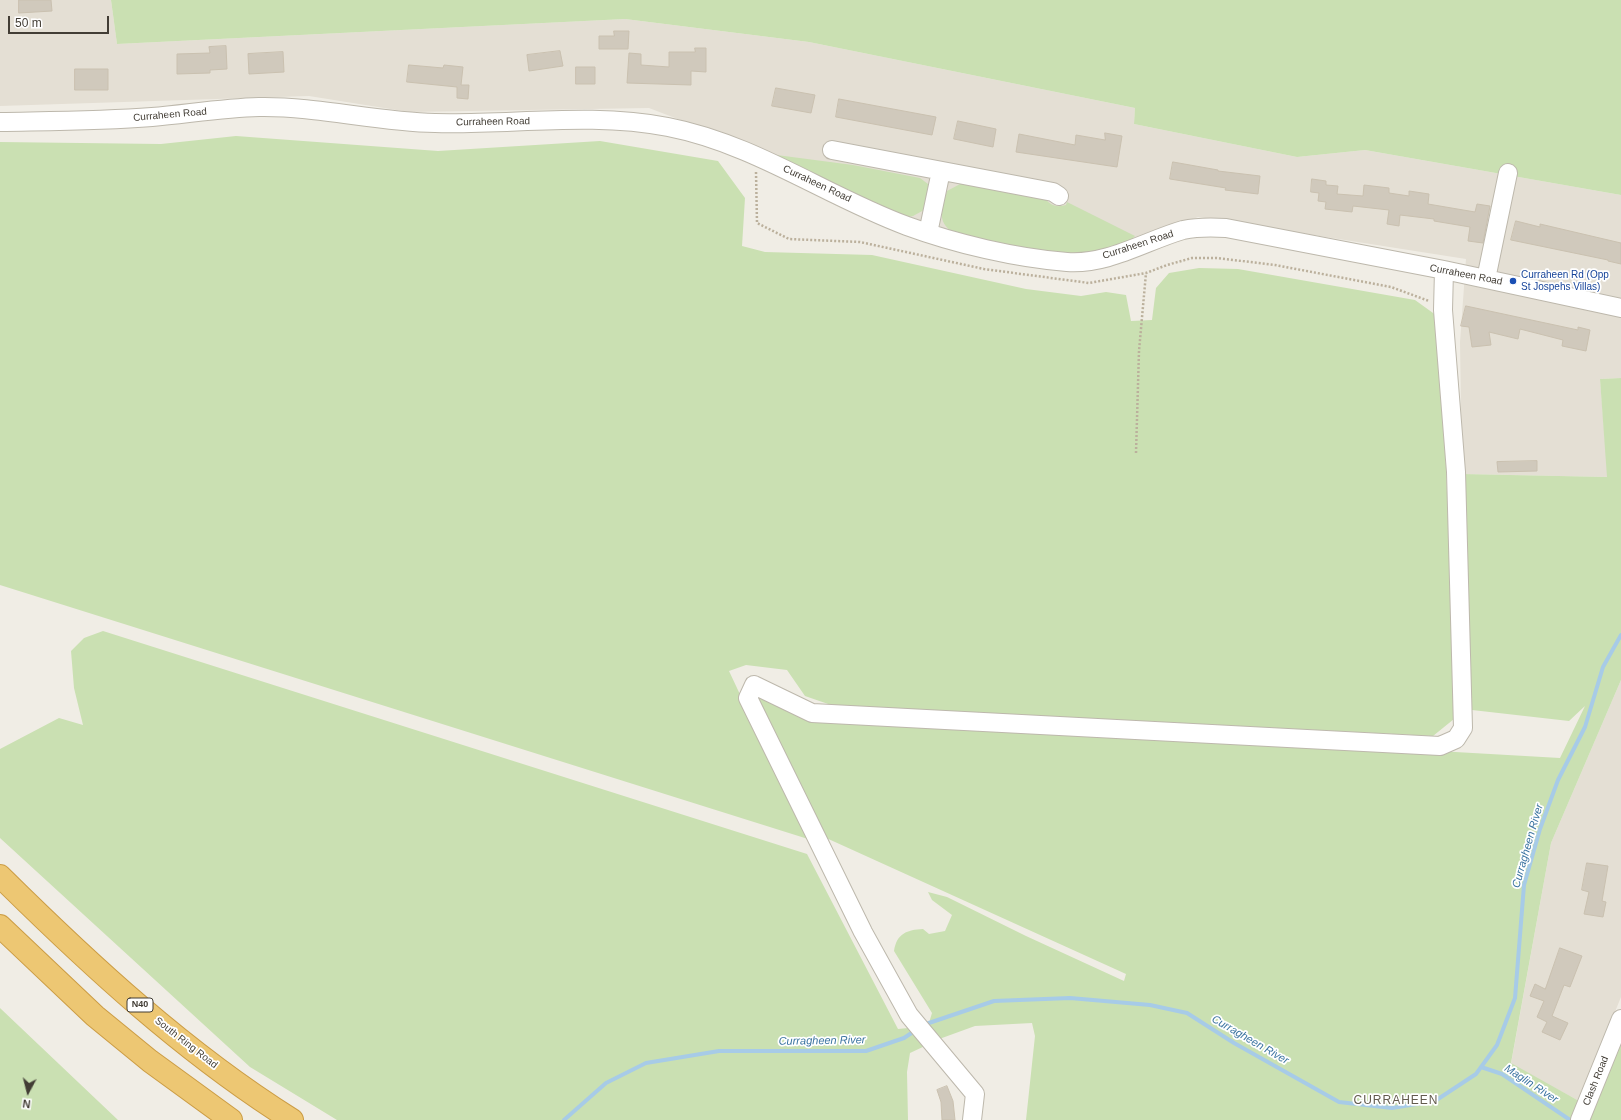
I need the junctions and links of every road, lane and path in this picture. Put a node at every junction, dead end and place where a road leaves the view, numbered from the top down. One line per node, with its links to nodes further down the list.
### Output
1 (0, 122): 6 (street, Curraheen Road)
2 (832, 150): 3 (street)
3 (941, 171): 5 (street); 6 (street)
4 (1508, 173): 9 (street)
5 (1059, 196)
6 (928, 233): 7 (street, Curraheen Road)
7 (1444, 270): 9 (street, Curraheen Road); 17 (street)
8 (1146, 273): 11 (path)
9 (1486, 279): 10 (street, Curraheen Road)
10 (1621, 308)
11 (1136, 453)
12 (0, 876): 16 (highway, South Ring Road / N40)
13 (0, 926): 15 (highway)
14 (1621, 1019): 18 (street, Clash Road)
15 (231, 1120)
16 (292, 1120)
17 (972, 1120)
18 (1580, 1120)

